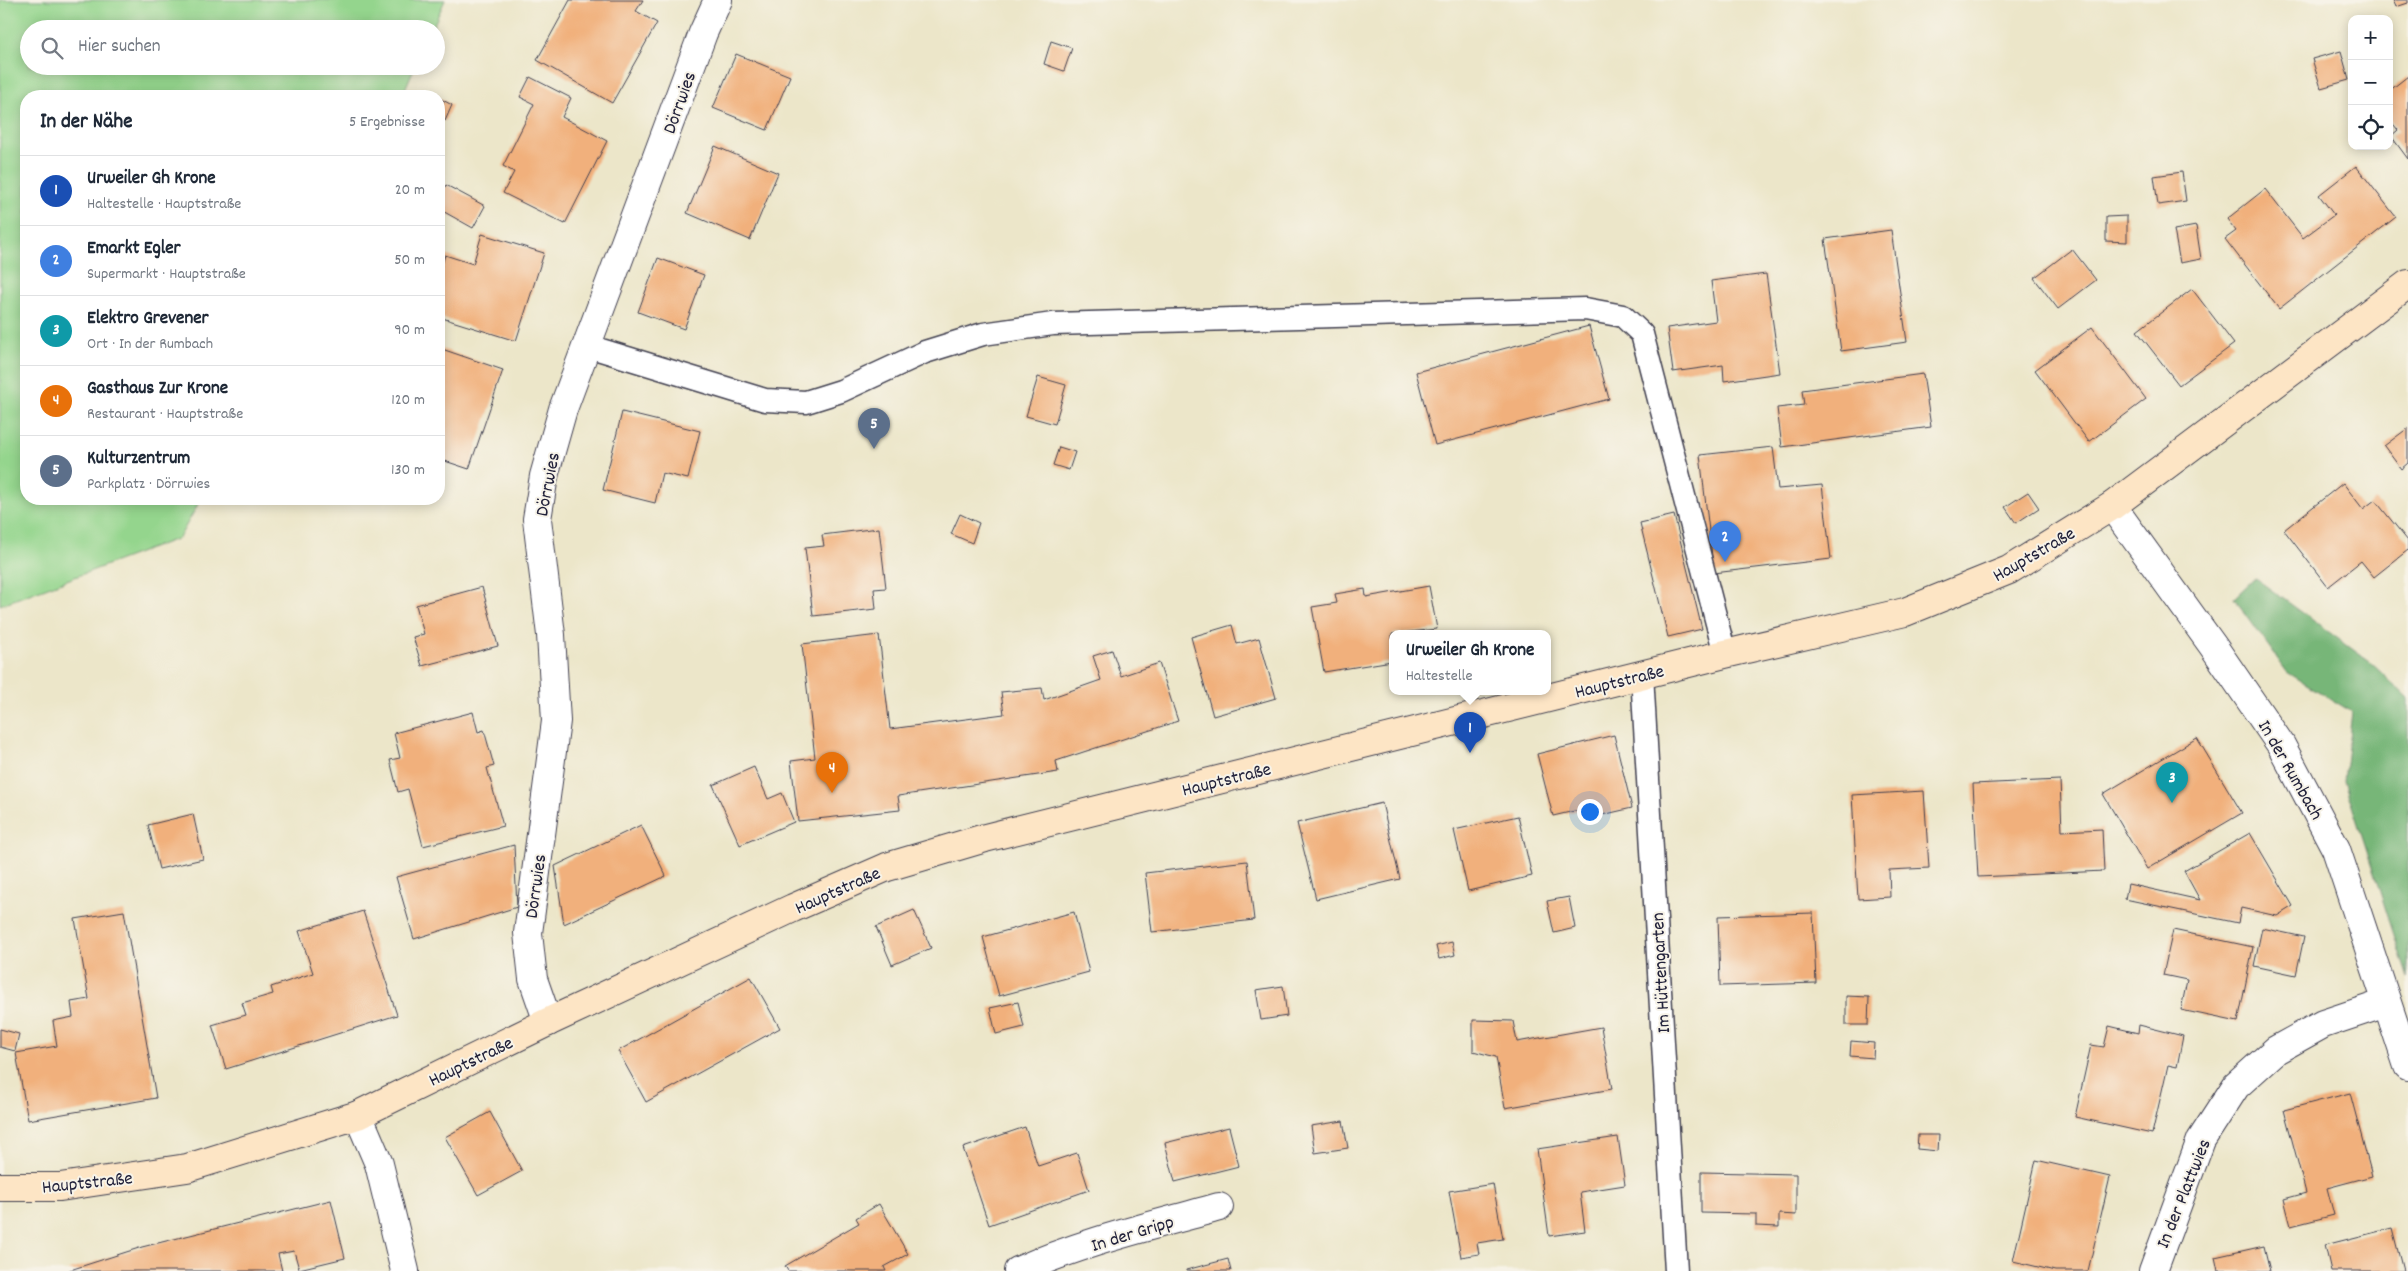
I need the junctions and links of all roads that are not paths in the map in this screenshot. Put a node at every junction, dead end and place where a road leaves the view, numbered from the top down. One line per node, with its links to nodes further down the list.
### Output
1 (718, 0): 3 (street, Dörrwies)
2 (2408, 284): 4 (main road, Hauptstraße)
3 (588, 346): 5 (lane); 8 (street, Dörrwies)
4 (2112, 506): 5 (main road, Hauptstraße); 7 (street, In der Rumbach)
5 (1725, 654): 6 (main road, Hauptstraße)
6 (1642, 674): 8 (main road, Hauptstraße); 15 (lane, Im Hüttengarten)
7 (2386, 1003): 9 (street, In der Rumbach); 16 (street, In der Plattwies)
8 (548, 1022): 10 (main road, Hauptstraße)
9 (2408, 1066)
10 (358, 1114): 11 (main road, Hauptstraße); 13 (street)
11 (0, 1187)
12 (1219, 1207): 14 (street, In der Gripp)
13 (405, 1271)
14 (1018, 1271)
15 (1676, 1271)
16 (2153, 1271)

